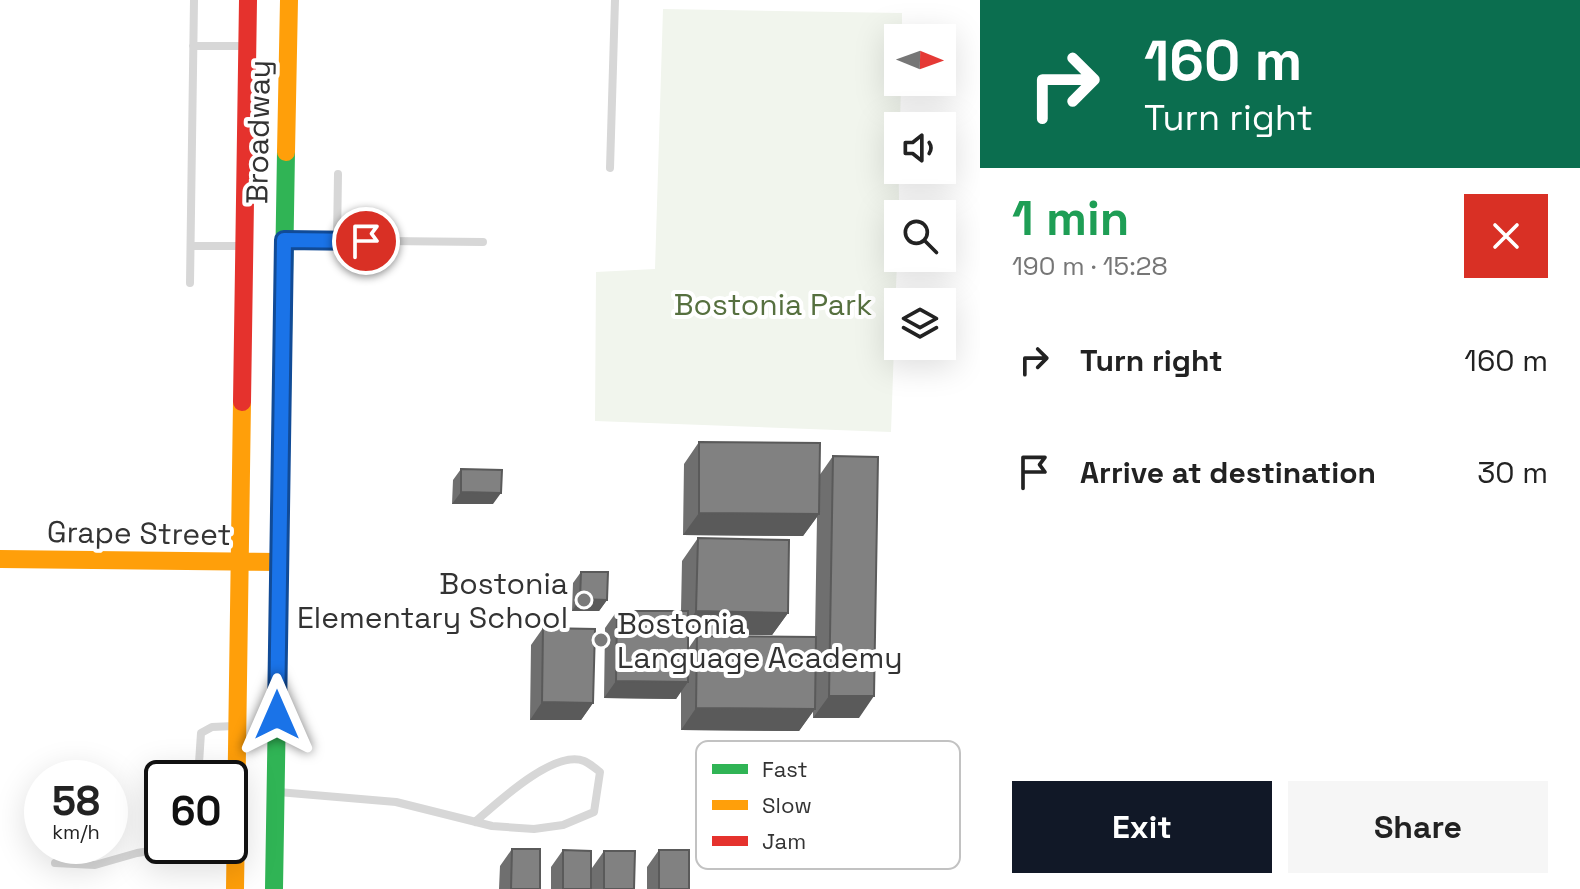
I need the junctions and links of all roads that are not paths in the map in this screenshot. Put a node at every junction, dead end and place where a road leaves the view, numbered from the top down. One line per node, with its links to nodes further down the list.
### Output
1 (194, 0): 5 (lane)
2 (248, 0): 6 (main road, Broadway)
3 (289, 0): 9 (main road, Broadway)
4 (615, 0): 7 (lane)
5 (193, 46): 6 (lane); 12 (lane)
6 (247, 46): 13 (main road, Broadway)
7 (610, 168)
8 (338, 174): 10 (lane)
9 (284, 240): 10 (lane); 17 (main road, Broadway)
10 (337, 241): 11 (lane)
11 (483, 242)
12 (191, 246): 13 (lane); 14 (lane)
13 (244, 246): 16 (main road, Broadway)
14 (190, 283)
15 (0, 559): 16 (main road, Grape Street)
16 (239, 562): 17 (main road, Grape Street); 18 (main road, Broadway)
17 (278, 562): 21 (main road, Broadway)
18 (237, 726): 19 (lane); 20 (main road, Broadway)
19 (199, 760)
20 (236, 760)
21 (277, 792): 22 (lane); 27 (main road, Broadway)
22 (475, 822): 22 (lane)
23 (75, 864): 24 (lane)
24 (98, 864)
25 (234, 864): 26 (main road, Broadway)
26 (235, 889)
27 (274, 889)

